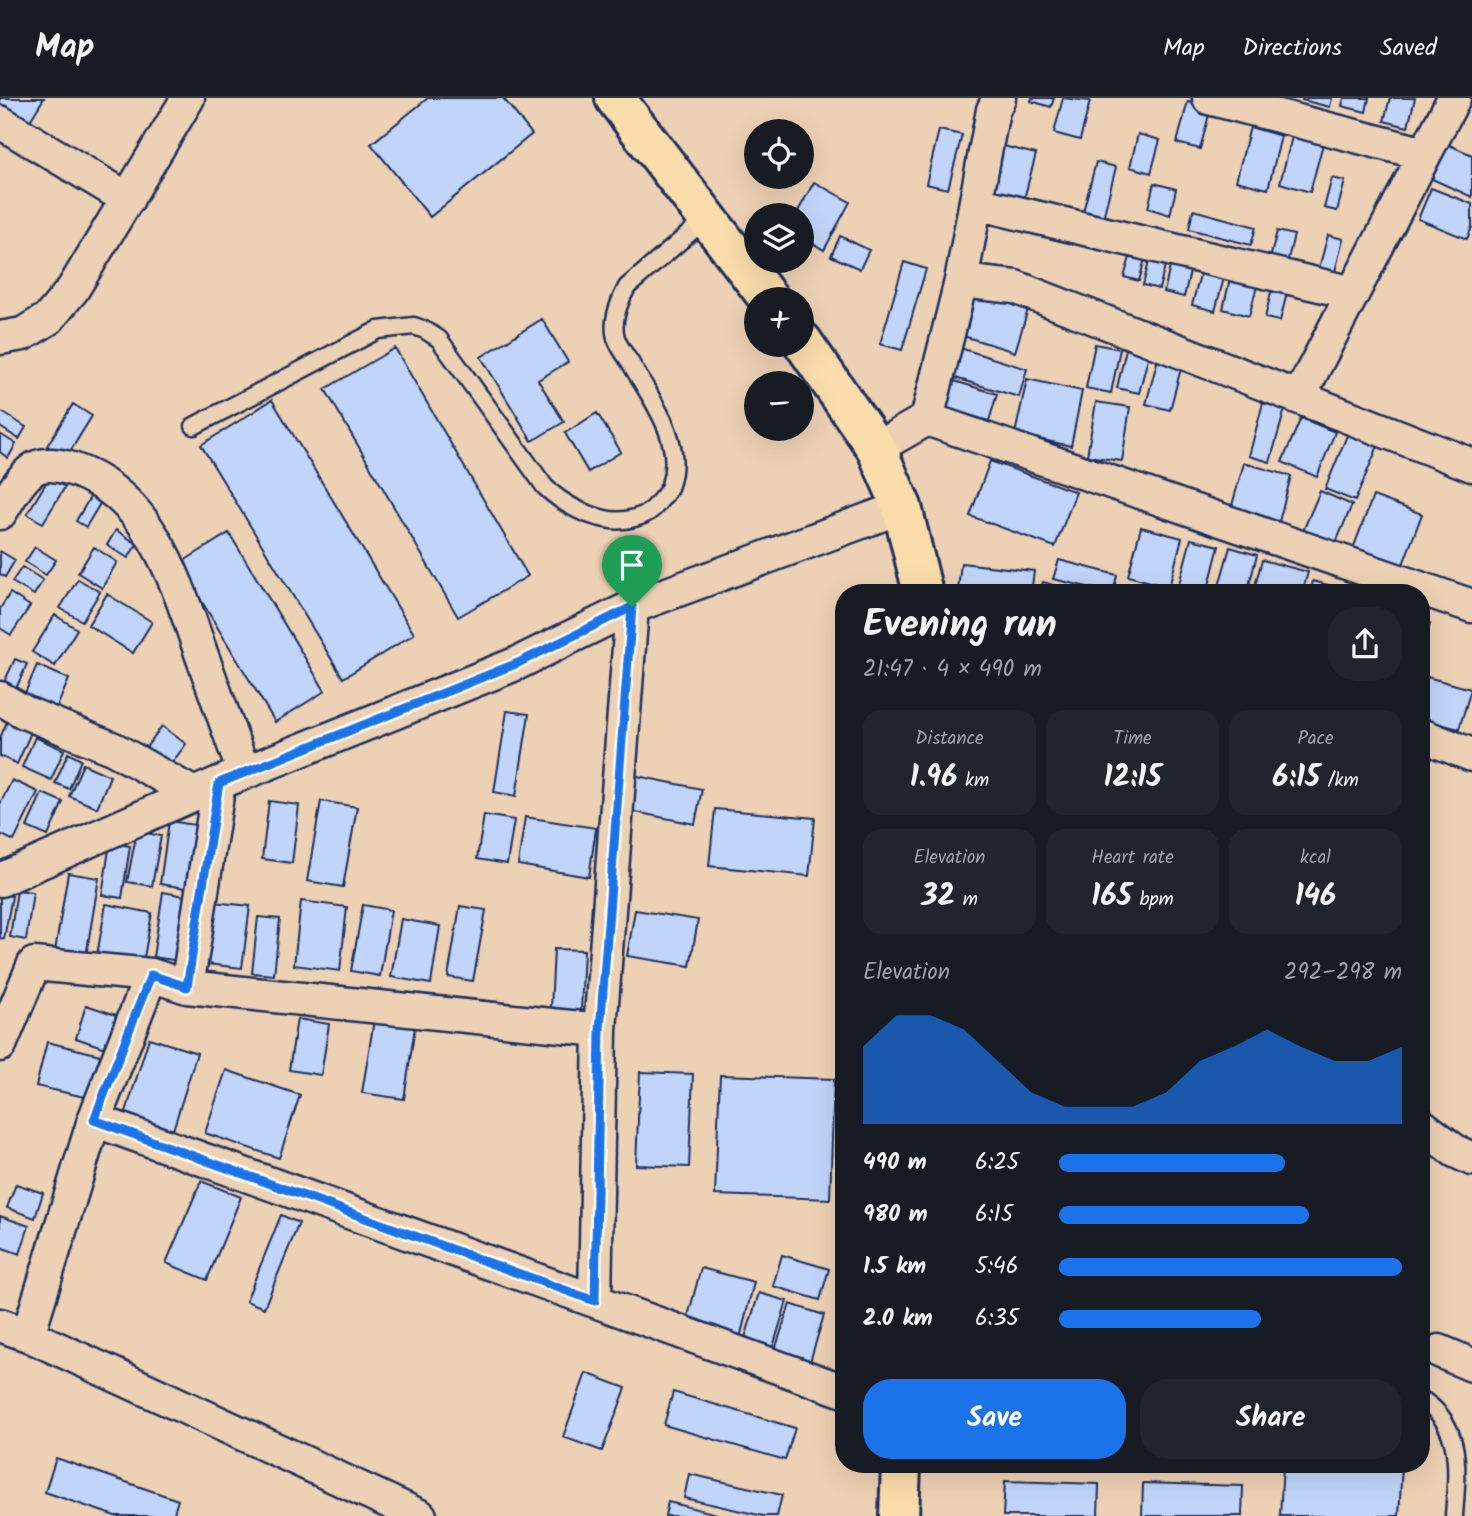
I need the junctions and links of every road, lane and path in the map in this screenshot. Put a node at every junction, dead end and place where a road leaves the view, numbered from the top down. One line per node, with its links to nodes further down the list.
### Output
1 (188, 98): 8 (street)
2 (615, 98): 10 (main road)
3 (1213, 98): 7 (street)
4 (991, 102): 9 (street)
5 (1458, 112): 7 (street)
6 (0, 122): 8 (street)
7 (1425, 154): 13 (street)
8 (128, 199): 14 (street)
9 (976, 203): 11 (street); 13 (street)
10 (707, 218): 12 (main road); 18 (lane)
11 (961, 281): 16 (street); 17 (street)
12 (760, 287)
13 (1353, 293): 16 (street)
14 (0, 338)
15 (813, 357): 19 (main road)
16 (1298, 397): 20 (street)
17 (927, 419): 19 (street); 24 (street)
18 (194, 426)
19 (876, 448): 21 (main road)
20 (1472, 465)
21 (902, 507): 23 (main road); 27 (street)
22 (0, 513): 31 (street)
23 (921, 584)
24 (1408, 584)
25 (1430, 592): 26 (street)
26 (1472, 606)
27 (632, 607): 31 (street); 35 (street)
28 (0, 698): 31 (street)
29 (1430, 739): 30 (street)
30 (1472, 755)
31 (219, 783): 32 (street); 34 (street)
32 (0, 880)
33 (151, 975): 34 (street); 36 (street); 37 (street)
34 (187, 987): 35 (street)
35 (600, 1030): 40 (street)
36 (0, 1045)
37 (94, 1120): 40 (street); 41 (street)
38 (1430, 1132): 39 (street)
39 (1472, 1159)
40 (595, 1301): 44 (street)
41 (14, 1330): 47 (street)
42 (1439, 1350): 43 (street)
43 (1472, 1365)
44 (835, 1388)
45 (1430, 1405): 49 (lane)
46 (901, 1473): 48 (main road)
47 (420, 1516)
48 (899, 1516)
49 (1454, 1516)

